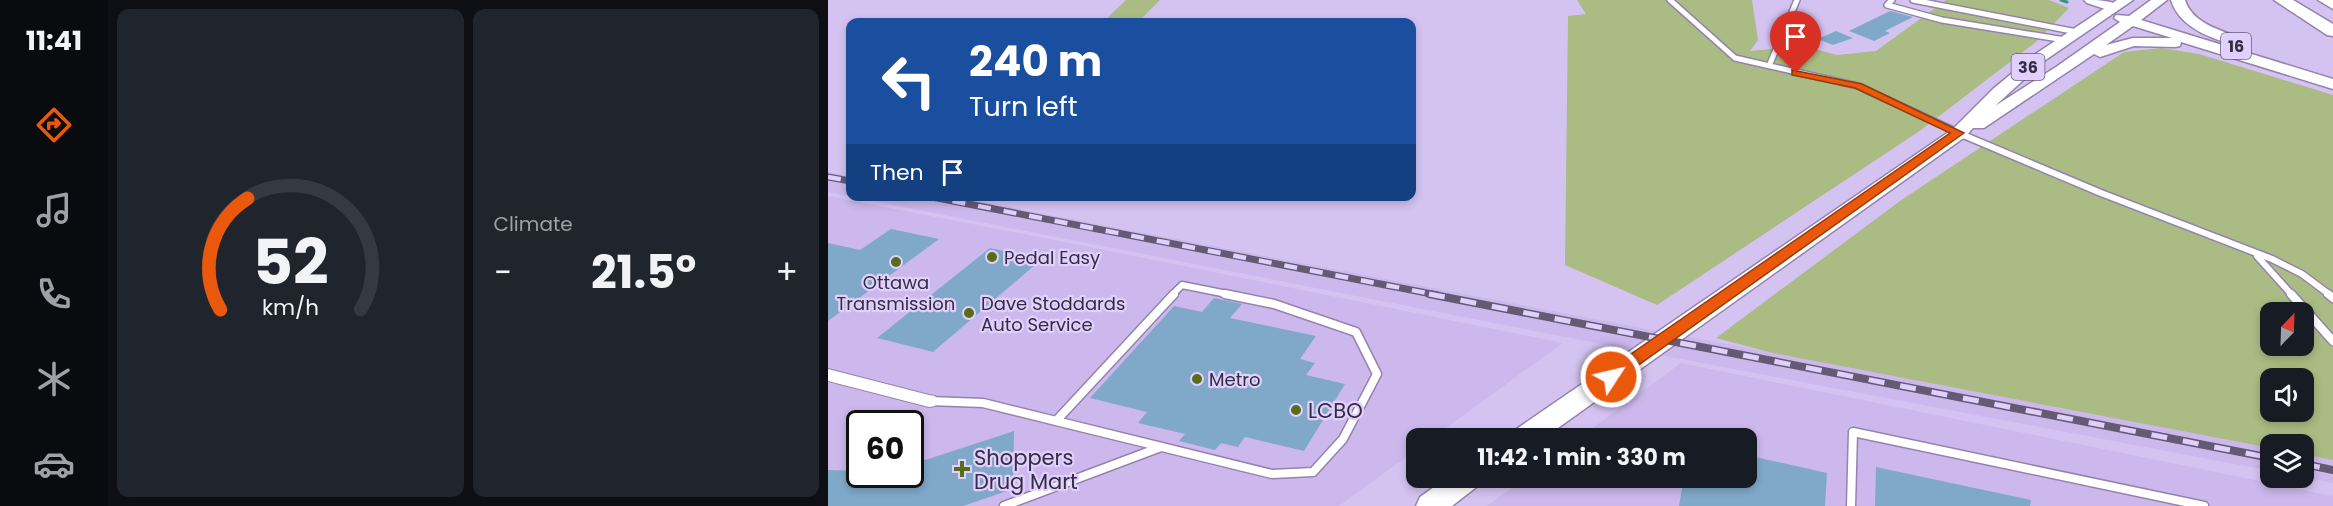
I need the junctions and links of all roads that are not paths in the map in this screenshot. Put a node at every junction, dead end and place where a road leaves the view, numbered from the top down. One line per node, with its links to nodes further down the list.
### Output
1 (1670, 0): 15 (lane)
2 (1797, 0): 15 (lane)
3 (1892, 0): 14 (lane)
4 (1913, 0): 14 (lane)
5 (2092, 0): 11 (highway)
6 (2160, 0): 12 (main road)
7 (2178, 0): 18 (main road)
8 (2282, 0): 13 (highway)
9 (2326, 0): 10 (highway)
10 (2333, 4)
11 (2116, 7): 12 (main road, 16); 14 (main road, 36)
12 (2135, 18): 16 (main road, 16); 17 (main road, 36); 18 (main road, 16)
13 (2333, 31)
14 (2071, 36): 20 (main road, 36)
15 (1769, 66): 20 (lane)
16 (2275, 66): 17 (main road); 19 (main road, 16)
17 (2062, 70): 20 (main road, 36)
18 (2333, 76)
19 (2333, 84)
20 (1959, 133): 21 (lane); 27 (main road, 36)
21 (2256, 255): 22 (lane); 23 (lane)
22 (2333, 298)
23 (2333, 340)
24 (828, 375): 25 (street)
25 (929, 401): 26 (lane)
26 (1056, 421): 28 (lane); 28 (lane)
27 (1538, 428)
28 (1161, 447): 31 (lane)
29 (1450, 488): 32 (main road)
30 (1454, 488): 33 (main road)
31 (1004, 506)
32 (1415, 506)
33 (1430, 506)
34 (1851, 506): 35 (lane)
35 (2204, 506)

